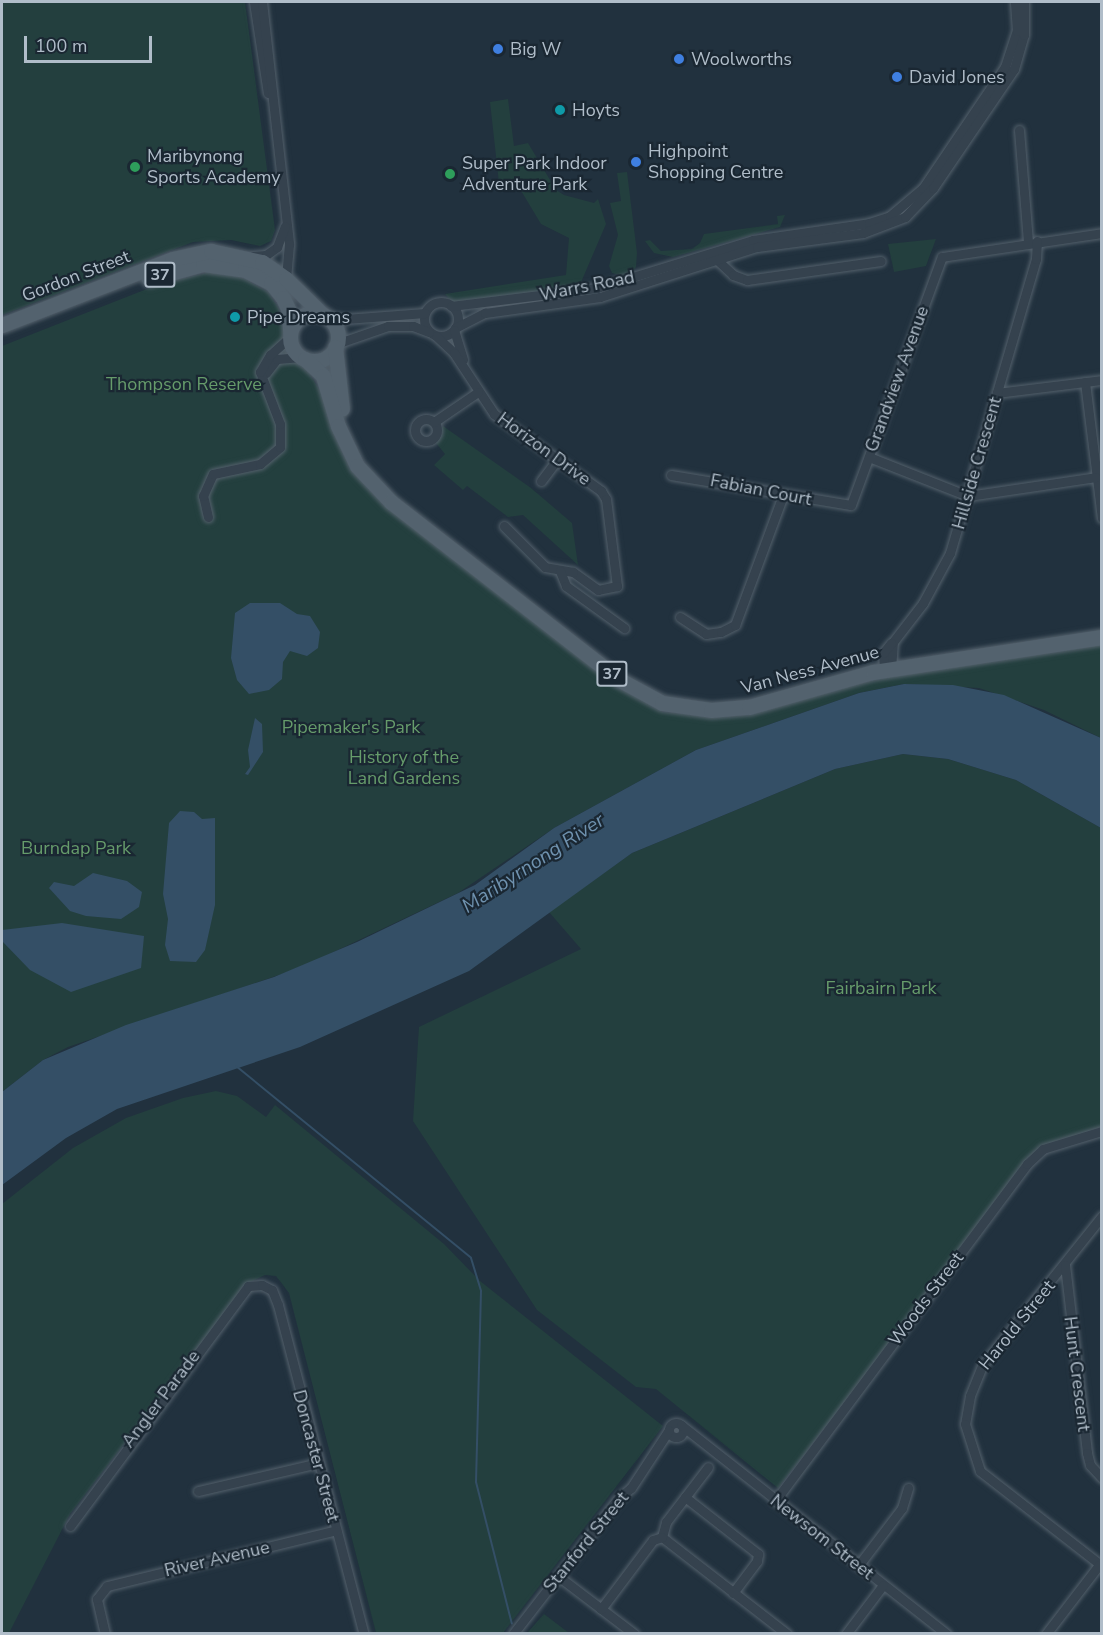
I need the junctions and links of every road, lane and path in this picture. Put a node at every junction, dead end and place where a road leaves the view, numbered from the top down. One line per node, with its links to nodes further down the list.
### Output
1 (254, 2): 5 (street)
2 (262, 2): 5 (street)
3 (1015, 2): 11 (street)
4 (1024, 2): 11 (street)
5 (273, 110): 7 (street)
6 (1019, 130): 9 (street, Hillside Crescent)
7 (286, 221): 10 (street); 13 (street)
8 (1101, 233): 9 (street)
9 (1032, 242): 28 (street, Hillside Crescent); 30 (street, Grandview Avenue)
10 (246, 256): 13 (main road, Gordon Street / 37); 17 (main road, Gordon Street / 37)
11 (715, 256): 12 (street); 14 (street, Warrs Road); 18 (street, Warrs Road)
12 (881, 261)
13 (286, 279): 16 (main road, Gordon Street / 37)
14 (451, 306): 15 (street); 18 (street)
15 (425, 313): 16 (street); 20 (street)
16 (324, 315): 19 (main road); 22 (main road, 37)
17 (2, 325)
18 (454, 329): 20 (street); 27 (street, Horizon Drive)
19 (290, 334): 21 (main road, Gordon Street / 37); 23 (main road, 37); 26 (street)
20 (434, 335): 22 (street); 27 (street, Horizon Drive)
21 (2, 336)
22 (336, 345): 23 (main road); 36 (main road, Van Ness Avenue / 37)
23 (303, 358): 26 (street); 36 (main road, Van Ness Avenue / 37)
24 (1101, 380): 25 (street)
25 (1085, 382): 28 (street); 33 (street)
26 (266, 392): 39 (street)
27 (478, 392): 29 (street); 31 (street, Horizon Drive)
28 (997, 393): 35 (street, Hillside Crescent)
29 (434, 422)
30 (869, 457): 35 (street); 38 (street, Grandview Avenue)
31 (556, 460): 34 (street); 42 (street, Horizon Drive)
32 (671, 475): 37 (street, Fabian Court)
33 (1096, 477): 35 (street); 40 (street)
34 (541, 481)
35 (970, 490): 46 (street, Hillside Crescent)
36 (381, 492): 46 (main road, Van Ness Avenue / 37)
37 (783, 495): 38 (street, Fabian Court); 43 (street)
38 (851, 506)
39 (208, 517)
40 (1101, 518)
41 (504, 526): 42 (street, Horizon Drive)
42 (557, 571): 44 (street, Horizon Drive)
43 (680, 617)
44 (624, 628)
45 (1101, 637): 46 (main road, Van Ness Avenue / 37)
46 (888, 669)
47 (1101, 1131): 60 (street, Woods Street)
48 (1101, 1216): 49 (street, Harold Street)
49 (1065, 1265): 56 (street, Hunt Crescent); 64 (street, Harold Street)
50 (262, 1285): 54 (street, Doncaster Street); 61 (street, Angler Parade)
51 (681, 1425): 52 (street, Stanford Street); 53 (street, Newsom Street)
52 (674, 1434): 53 (street, Newsom Street); 66 (street, Stanford Street)
53 (698, 1440): 60 (street, Newsom Street)
54 (318, 1463): 58 (street); 62 (street, Doncaster Street)
55 (708, 1467): 59 (street)
56 (1101, 1478)
57 (908, 1488): 65 (street)
58 (198, 1491)
59 (685, 1497): 63 (street); 68 (street)
60 (775, 1501): 65 (street, Newsom Street)
61 (70, 1526)
62 (336, 1530): 70 (street, River Avenue); 71 (street, Doncaster Street)
63 (662, 1537): 68 (street); 69 (street)
64 (1100, 1565): 77 (street)
65 (858, 1566): 67 (street, Newsom Street)
66 (558, 1576): 69 (street); 72 (street, Stanford Street)
67 (884, 1585): 75 (street); 76 (street, Newsom Street)
68 (733, 1593): 74 (street)
69 (601, 1609): 73 (street)
70 (105, 1634)
71 (364, 1634)
72 (513, 1634)
73 (634, 1634)
74 (787, 1634)
75 (846, 1634)
76 (947, 1634)
77 (1046, 1634)

